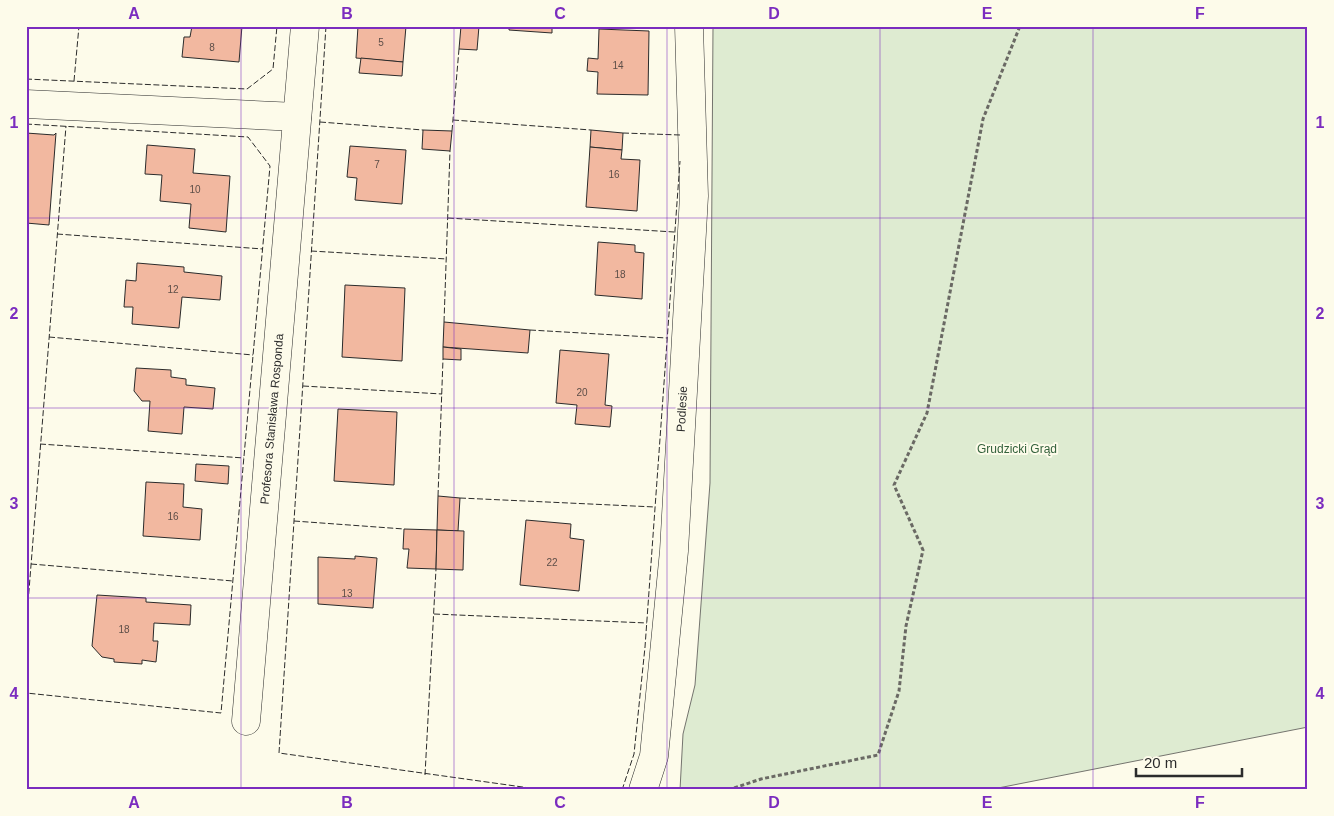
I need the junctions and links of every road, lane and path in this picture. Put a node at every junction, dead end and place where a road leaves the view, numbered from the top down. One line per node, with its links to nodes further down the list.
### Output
1 (305, 26): 5 (street, Profesora Stanisława Rosponda)
2 (689, 26): 7 (street, Podlesie)
3 (1020, 26): 8 (path)
4 (26, 104): 5 (street)
5 (297, 117): 6 (street, Profesora Stanisława Rosponda)
6 (246, 721)
7 (643, 790)
8 (728, 790)

